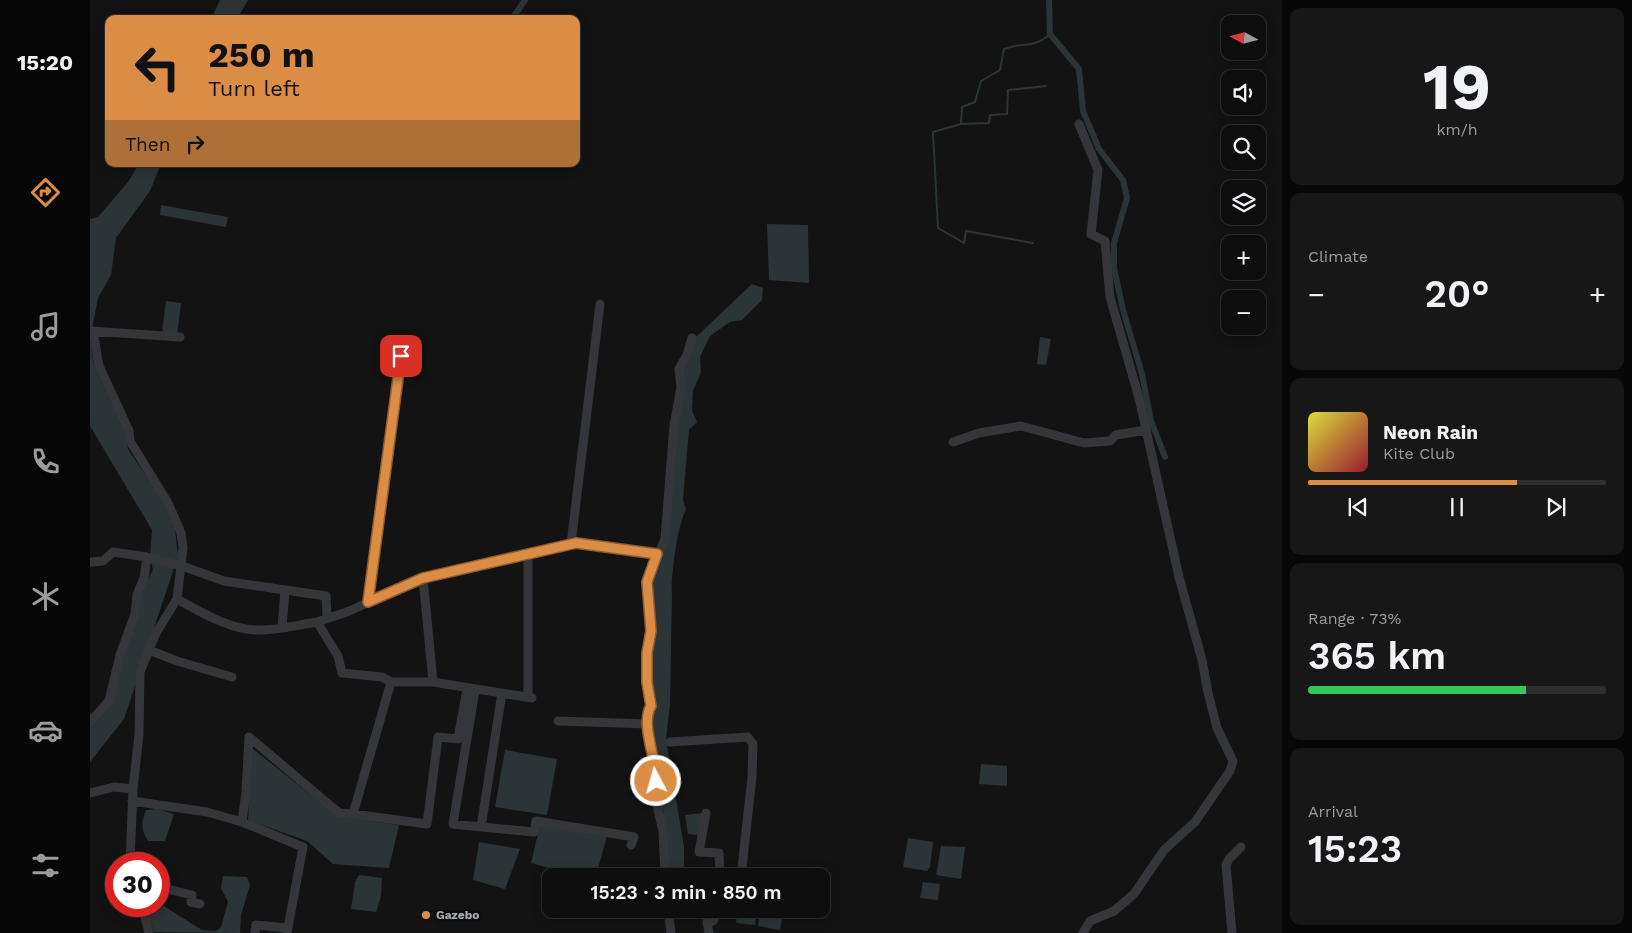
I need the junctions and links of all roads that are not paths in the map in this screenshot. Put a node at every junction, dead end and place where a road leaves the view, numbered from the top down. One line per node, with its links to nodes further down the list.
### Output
1 (1079, 124): 7 (street)
2 (600, 304): 9 (street)
3 (92, 331): 4 (street); 14 (street)
4 (180, 337)
5 (692, 338): 11 (street)
6 (401, 356): 18 (street)
7 (1146, 430): 8 (street); 55 (street)
8 (953, 442)
9 (571, 544): 10 (street); 11 (street)
10 (528, 554): 15 (street); 27 (street)
11 (657, 554): 30 (street)
12 (148, 557): 13 (street); 14 (street); 29 (street)
13 (90, 562)
14 (180, 566): 16 (street); 17 (street)
15 (423, 578): 18 (street); 25 (street)
16 (285, 590): 19 (street); 21 (street)
17 (177, 599): 21 (street); 22 (street)
18 (368, 602): 19 (street)
19 (327, 618): 20 (street)
20 (317, 622): 21 (street); 24 (street)
21 (282, 628)
22 (149, 650): 23 (street); 32 (street)
23 (232, 677)
24 (391, 682): 25 (street); 36 (street)
25 (433, 682): 26 (street)
26 (471, 689): 27 (street); 36 (street); 38 (street)
27 (502, 694): 38 (street)
28 (558, 721): 30 (street)
29 (90, 722)
30 (648, 724): 42 (street)
31 (670, 742): 44 (street)
32 (133, 789): 33 (street); 34 (street)
33 (90, 793)
34 (132, 800): 37 (street); 41 (street)
35 (706, 813): 43 (street)
36 (353, 814): 37 (street)
37 (242, 822): 50 (street)
38 (481, 827): 39 (street)
39 (631, 845)
40 (1241, 847): 56 (street)
41 (130, 852)
42 (664, 868)
43 (720, 868)
44 (742, 868)
45 (170, 890): 46 (street)
46 (200, 904)
47 (145, 917): 51 (street)
48 (669, 918): 53 (street)
49 (715, 918): 54 (street)
50 (287, 930): 52 (street)
51 (149, 933)
52 (255, 933)
53 (671, 933)
54 (709, 933)
55 (1083, 933)
56 (1232, 933)

